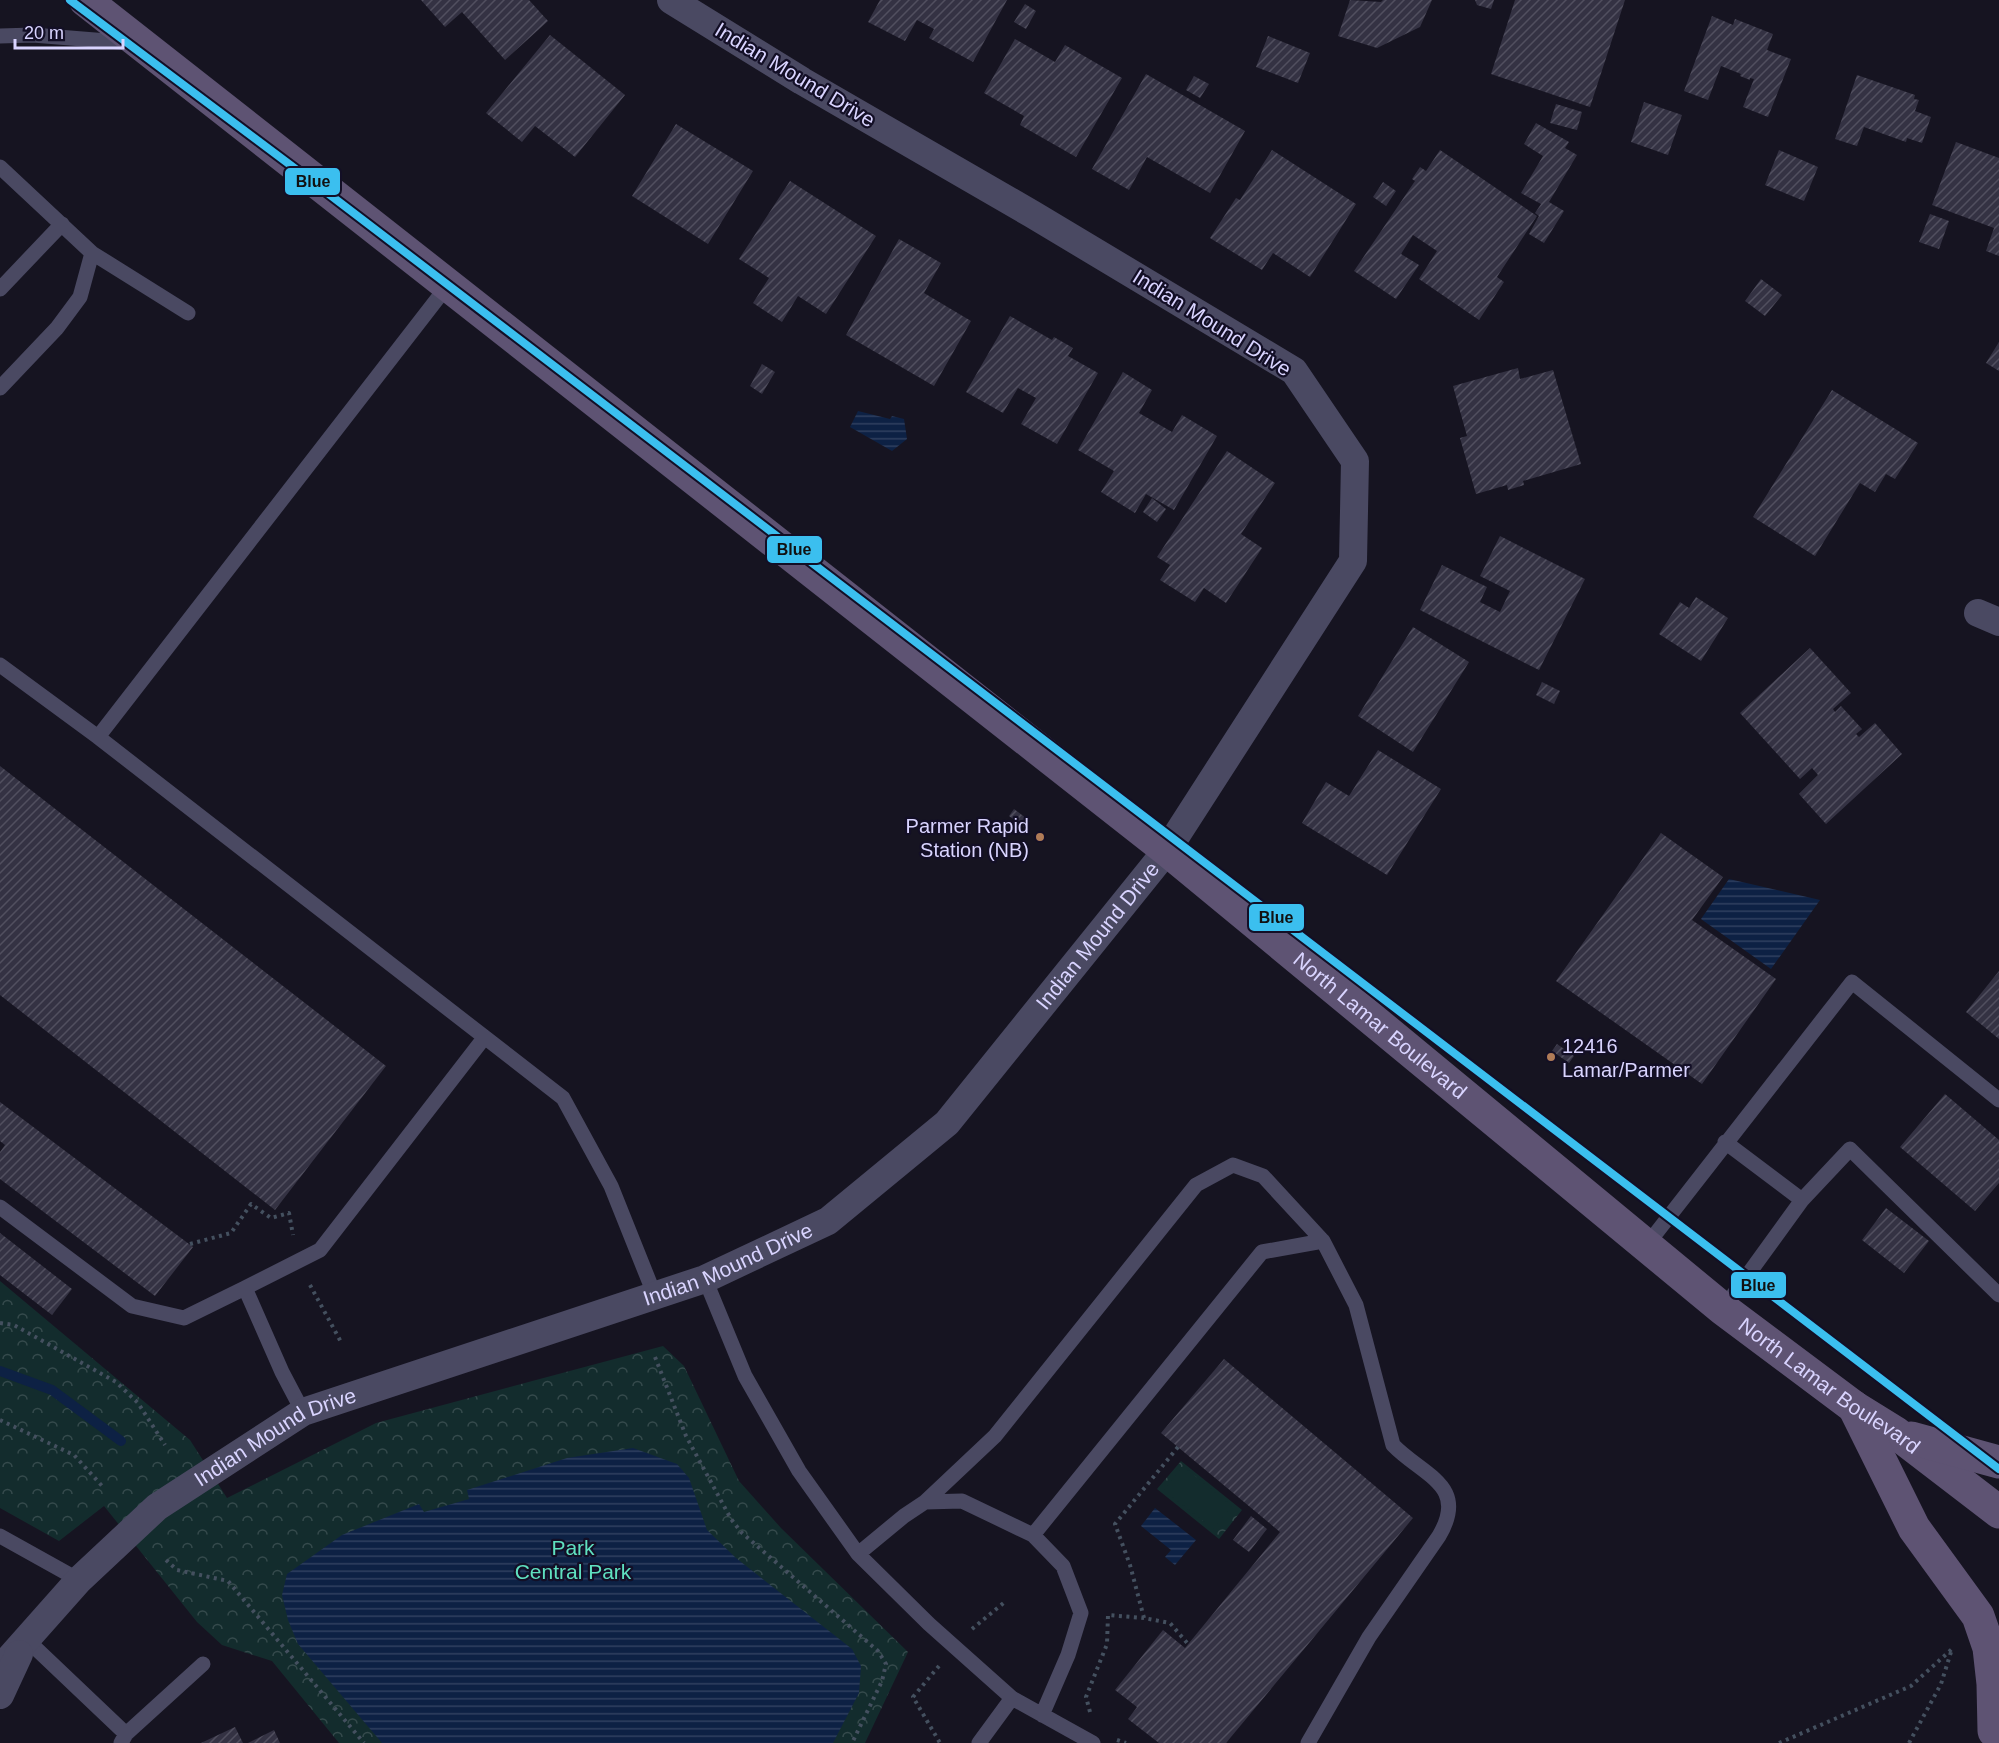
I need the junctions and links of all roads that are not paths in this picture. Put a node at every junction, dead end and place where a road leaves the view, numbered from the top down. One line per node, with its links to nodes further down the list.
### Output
1 (85, 0): 4 (main road, North Lamar Boulevard)
2 (671, 0): 14 (street, Indian Mound Drive)
3 (0, 36): 4 (lane)
4 (142, 44): 8 (main road, North Lamar Boulevard)
5 (0, 167): 6 (lane)
6 (62, 225): 7 (lane); 9 (lane)
7 (92, 253): 10 (lane); 11 (lane)
8 (448, 285): 13 (lane); 14 (main road, North Lamar Boulevard)
9 (0, 289)
10 (188, 314)
11 (0, 388)
12 (0, 664): 13 (lane)
13 (98, 737): 15 (lane)
14 (1167, 850): 21 (main road, North Lamar Boulevard); 22 (street, Indian Mound Drive)
15 (484, 1038): 23 (lane); 25 (lane)
16 (1999, 1100): 17 (lane)
17 (1725, 1142): 18 (lane); 21 (lane)
18 (1802, 1200): 24 (lane); 26 (lane)
19 (0, 1207): 23 (lane)
20 (1323, 1241): 31 (lane); 33 (lane); 47 (lane)
21 (1646, 1246): 26 (main road, North Lamar Boulevard)
22 (705, 1279): 25 (street, Indian Mound Drive); 35 (lane)
23 (245, 1288): 28 (lane)
24 (1999, 1295)
25 (655, 1296): 28 (street, Indian Mound Drive)
26 (1723, 1309): 27 (main road, North Lamar Boulevard)
27 (1854, 1407): 29 (main road, North Lamar Boulevard); 43 (main road)
28 (303, 1412): 36 (street, Indian Mound Drive)
29 (1896, 1433): 30 (main road); 32 (main road, North Lamar Boulevard)
30 (1999, 1462)
31 (925, 1502): 33 (lane); 35 (lane)
32 (1999, 1512)
33 (1033, 1534): 42 (lane)
34 (0, 1536): 36 (lane)
35 (858, 1554): 41 (lane)
36 (79, 1580): 37 (street, Indian Mound Drive)
37 (26, 1639): 39 (street, Indian Mound Drive); 40 (street, Indian Mound Drive); 44 (lane)
38 (203, 1664): 44 (lane)
39 (0, 1669)
40 (0, 1695)
41 (1012, 1698): 42 (lane); 45 (lane)
42 (1042, 1715): 46 (lane)
43 (1994, 1732)
44 (124, 1738)
45 (979, 1743)
46 (1093, 1743)
47 (1308, 1743)

